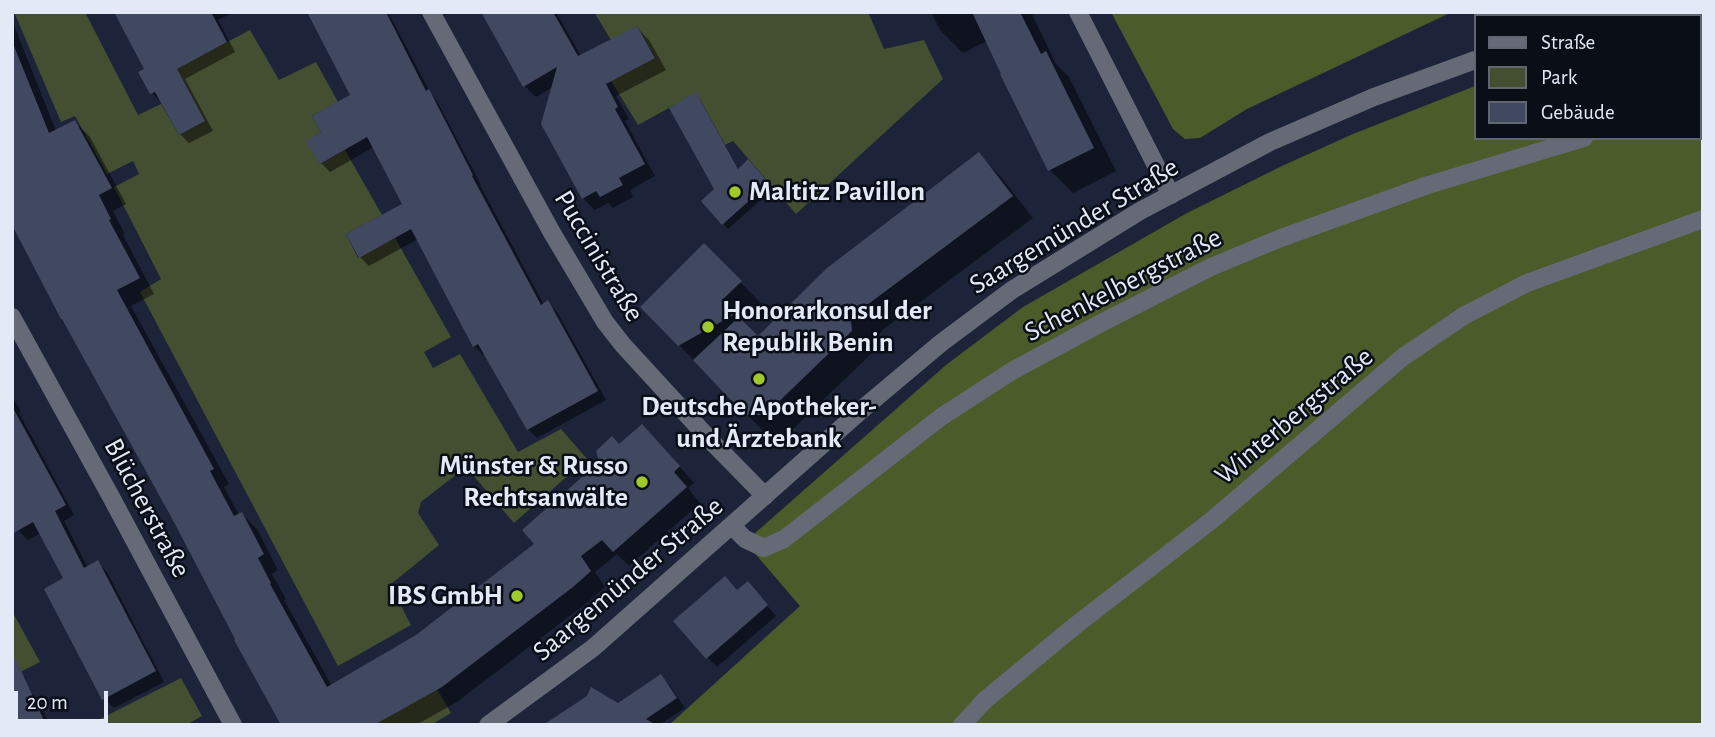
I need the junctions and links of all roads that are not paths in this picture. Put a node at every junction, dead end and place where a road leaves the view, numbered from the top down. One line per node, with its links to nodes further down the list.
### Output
1 (431, 12): 8 (street, Puccinistraße)
2 (1078, 12): 5 (street)
3 (1474, 60): 5 (street, Saargemünder Straße)
4 (1577, 140): 9 (street, Schenkelbergstraße)
5 (1171, 195): 8 (street, Saargemünder Straße)
6 (1703, 219): 12 (street, Winterbergstraße)
7 (12, 317): 10 (street, Blücherstraße)
8 (765, 496): 9 (street, Saargemünder Straße)
9 (732, 526): 11 (street, Saargemünder Straße)
10 (233, 725)
11 (488, 725)
12 (962, 725)

